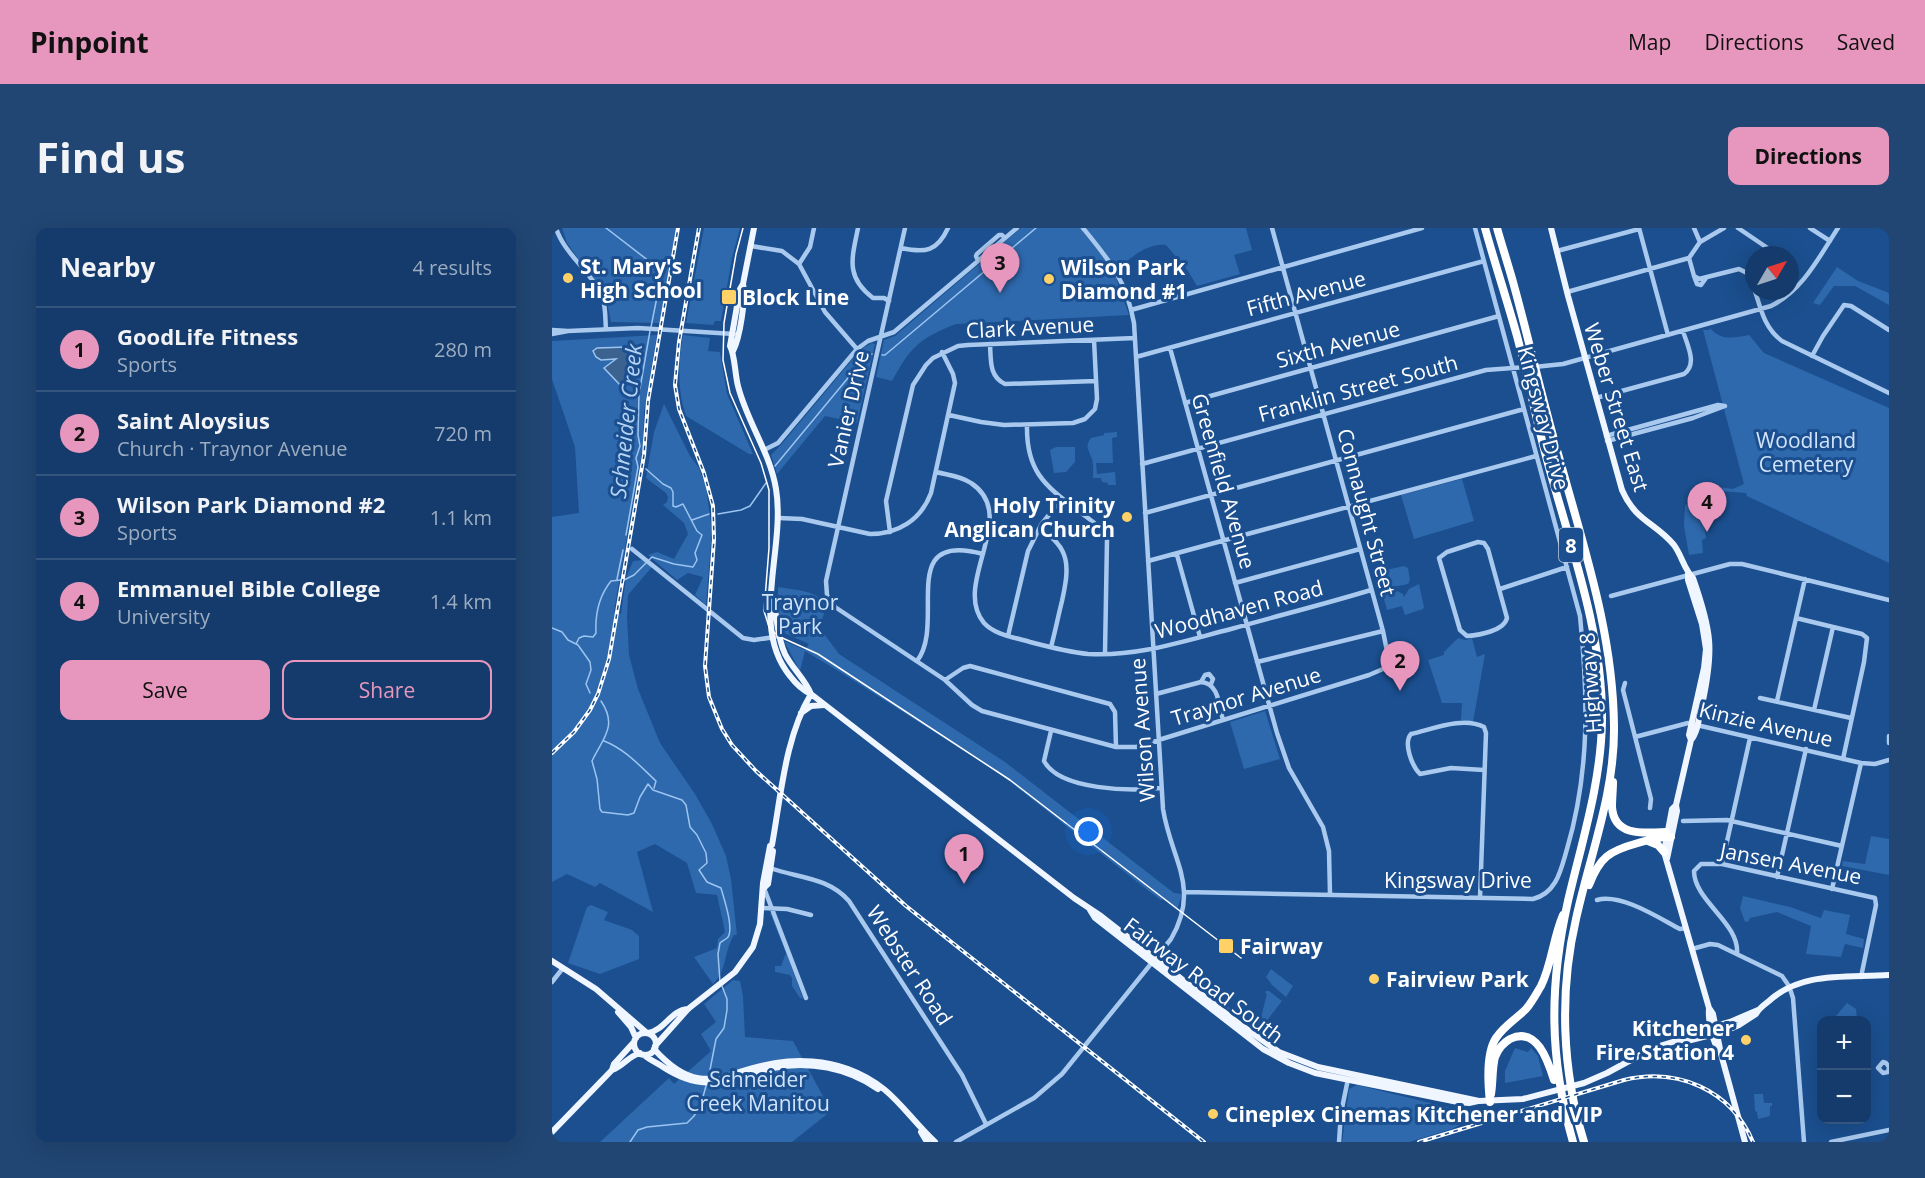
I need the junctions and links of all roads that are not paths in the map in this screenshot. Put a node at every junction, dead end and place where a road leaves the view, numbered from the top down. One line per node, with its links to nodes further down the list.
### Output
1 (556, 228): 43 (street)
2 (754, 228): 25 (main road)
3 (814, 228): 31 (street)
4 (858, 228): 38 (street)
5 (905, 228): 27 (street, Vanier Drive)
6 (948, 228): 27 (street)
7 (1017, 228): 50 (street)
8 (1083, 228): 39 (street, Wilson Avenue)
9 (1272, 228): 32 (street, Connaught Street)
10 (1422, 228): 32 (street)
11 (1475, 228): 30 (street, Kingsway Drive)
12 (1485, 228): 49 (highway, Highway 8 / 8)
13 (1490, 228): 49 (highway)
14 (1497, 228): 35 (highway, Highway 8 / 8)
15 (1502, 228): 35 (highway)
16 (1551, 228): 28 (main road, Weber Street East)
17 (1639, 228): 28 (street); 33 (street)
18 (1694, 228): 24 (street)
19 (1724, 228): 24 (street)
20 (1738, 228): 26 (street)
21 (1810, 228): 23 (street)
22 (1838, 228): 23 (street, Franklin Street South)
23 (1830, 241): 40 (street, Franklin Street South)
24 (1700, 242): 29 (street)
25 (751, 246): 31 (street); 47 (main road)
26 (1765, 246)
27 (901, 248): 38 (street, Vanier Drive)
28 (1557, 251): 36 (main road, Weber Street East)
29 (1689, 258): 33 (street); 34 (street)
30 (1484, 261): 41 (street, Fifth Avenue); 42 (street, Kingsway Drive)
31 (799, 264): 55 (street)
32 (1282, 266): 39 (street); 41 (street, Connaught Street)
33 (1650, 270): 36 (street); 48 (street)
34 (1745, 272)
35 (1513, 280): 137 (highway, Highway 8 / 8)
36 (1567, 292): 59 (main road, Weber Street East)
37 (1758, 300): 40 (street)
38 (889, 301): 50 (street, Vanier Drive)
39 (1131, 310): 51 (street, Wilson Avenue)
40 (1761, 310): 45 (street, Franklin Street South); 57 (street)
41 (1295, 313): 54 (street, Fifth Avenue); 61 (street, Connaught Street)
42 (1499, 316): 60 (street, Kingsway Drive); 61 (street, Sixth Avenue)
43 (606, 329): 46 (street); 47 (street)
44 (1889, 330): 57 (street)
45 (1683, 331): 48 (street, Franklin Street South); 64 (street)
46 (552, 332)
47 (735, 334): 73 (main road)
48 (1668, 335): 59 (street, Franklin Street South)
49 (1517, 337): 159 (highway, Highway 8 / 8)
50 (881, 338): 55 (street); 83 (street, Vanier Drive)
51 (1135, 338): 52 (street, Clark Avenue); 58 (street, Wilson Avenue)
52 (1094, 340): 53 (street, Clark Avenue); 62 (street)
53 (990, 344): 56 (street, Clark Avenue); 62 (street)
54 (1170, 348): 58 (street, Fifth Avenue); 65 (street, Greenfield Avenue)
55 (856, 349): 73 (street)
56 (942, 352): 68 (street); 85 (street, Clark Avenue)
57 (1812, 356): 63 (street)
58 (1136, 357): 76 (street, Wilson Avenue)
59 (1585, 358): 60 (street, Franklin Street South); 64 (main road, Weber Street East)
60 (1515, 367): 66 (street, Kingsway Drive); 67 (street, Franklin Street South)
61 (1311, 368): 65 (street, Sixth Avenue); 67 (street, Connaught Street)
62 (1096, 381): 70 (street)
63 (1889, 393)
64 (1596, 398): 71 (main road, Weber Street East)
65 (1185, 403): 72 (street, Greenfield Avenue)
66 (1524, 409): 74 (street, Kingsway Drive); 75 (street)
67 (1323, 414): 72 (street, Franklin Street South); 75 (street, Connaught Street)
68 (949, 415): 70 (street); 77 (street)
69 (1685, 417): 69 (street); 71 (street)
70 (1027, 425): 79 (street)
71 (1607, 438): 93 (main road, Weber Street East)
72 (1198, 449): 76 (street, Franklin Street South); 78 (street, Greenfield Avenue)
73 (764, 450): 82 (main road)
74 (1536, 456): 80 (street); 92 (street, Kingsway Drive)
75 (1336, 461): 78 (street); 80 (street, Connaught Street)
76 (1142, 464): 81 (street, Wilson Avenue)
77 (936, 472): 85 (street); 89 (street, Woodhaven Road)
78 (1211, 495): 81 (street); 86 (street, Greenfield Avenue)
79 (1062, 498): 84 (street); 110 (street)
80 (1349, 507): 86 (street); 88 (street, Connaught Street)
81 (1145, 513): 91 (street, Wilson Avenue)
82 (779, 518): 83 (street); 106 (main road)
83 (838, 528): 85 (street); 99 (street, Vanier Drive)
84 (1039, 529): 105 (street); 108 (street)
85 (890, 532)
86 (1224, 541): 90 (street); 95 (street, Greenfield Avenue)
87 (632, 549): 106 (street)
88 (1360, 549): 95 (street); 97 (street, Connaught Street)
89 (983, 554): 105 (street, Woodhaven Road); 111 (street)
90 (1178, 555): 91 (street); 107 (street)
91 (1148, 561): 109 (street, Wilson Avenue)
92 (1567, 567): 96 (street); 157 (street, Kingsway Drive)
93 (1688, 574): 94 (street); 98 (street); 126 (main road, Weber Street East)
94 (1805, 579): 100 (street); 101 (street)
95 (1235, 583): 102 (street, Greenfield Avenue)
96 (1500, 589): 96 (street)
97 (1371, 590): 102 (street, Woodhaven Road); 104 (street, Connaught Street)
98 (1611, 596)
99 (828, 597): 111 (street, Traynor Avenue)
100 (1889, 600)
101 (1796, 618): 103 (street); 119 (street)
102 (1247, 625): 107 (street, Woodhaven Road); 112 (street, Greenfield Avenue)
103 (1833, 627): 122 (street); 124 (street)
104 (1383, 631): 112 (street); 113 (street, Connaught Street)
105 (1008, 636): 108 (street, Woodhaven Road)
106 (775, 637): 116 (main road); 116 (main road)
107 (1200, 637): 109 (street, Woodhaven Road)
108 (1051, 647): 110 (street, Woodhaven Road)
109 (1153, 650): 110 (street, Woodhaven Road); 117 (street, Wilson Avenue)
110 (1105, 653)
111 (917, 661): 114 (street, Traynor Avenue)
112 (1257, 662): 121 (street, Greenfield Avenue)
113 (1390, 666): 121 (street, Traynor Avenue)
114 (945, 680): 127 (street, Traynor Avenue); 133 (street)
115 (1625, 682): 129 (street)
116 (811, 694): 120 (main road, Fairway Road South); 123 (main road)
117 (1156, 694): 125 (street); 131 (street, Wilson Avenue)
118 (1760, 698): 119 (street)
119 (1777, 701): 122 (street)
120 (824, 705): 123 (main road); 167 (main road, Fairway Road South)
121 (1268, 706): 125 (street, Traynor Avenue); 156 (street, Greenfield Avenue)
122 (1814, 710): 124 (street)
123 (801, 713): 147 (main road)
124 (1851, 718): 135 (street)
125 (1223, 720): 131 (street, Traynor Avenue)
126 (1694, 724): 129 (street, Kinzie Avenue); 130 (street, Kinzie Avenue); 145 (main road, Weber Street East)
127 (1051, 731): 133 (street, Traynor Avenue); 140 (street)
128 (1889, 736): 132 (street)
129 (1635, 737): 141 (street)
130 (1750, 738): 134 (street, Kinzie Avenue); 143 (street)
131 (1158, 740): 133 (street, Traynor Avenue); 140 (street, Wilson Avenue)
132 (1889, 743)
133 (1116, 747)
134 (1806, 749): 135 (street, Kinzie Avenue); 144 (street)
135 (1843, 759): 138 (street, Kinzie Avenue)
136 (1889, 760): 138 (street, Kinzie Avenue)
137 (1612, 763): 145 (highway); 160 (highway, Highway 8 / 8)
138 (1861, 763): 148 (street)
139 (1484, 770): 139 (street); 157 (street)
140 (1161, 788): 155 (street, Wilson Avenue)
141 (1650, 808)
142 (1683, 821): 143 (street)
143 (1731, 821): 144 (street); 150 (street)
144 (1787, 833): 148 (street); 152 (street)
145 (1669, 834): 146 (highway); 149 (main road, Weber Street East)
146 (1646, 841): 149 (highway); 160 (highway)
147 (772, 845): 151 (main road); 153 (main road)
148 (1842, 846): 154 (street)
149 (1665, 856): 164 (main road, Weber Street East)
150 (1722, 864): 152 (street, Jansen Avenue); 166 (street, Jansen Avenue)
151 (770, 868): 153 (main road); 189 (street, Webster Road)
152 (1777, 877): 154 (street, Jansen Avenue)
153 (764, 888): 161 (main road); 162 (street)
154 (1832, 889): 171 (street, Jansen Avenue)
155 (1185, 892): 156 (street, Kingsway Drive); 167 (street, Wilson Avenue)
156 (1330, 894): 157 (street, Kingsway Drive)
157 (1480, 898)
158 (1597, 900): 164 (street)
159 (1568, 902): 183 (highway, Highway 8 / 8); 188 (highway)
160 (1580, 902): 198 (highway, Highway 8 / 8)
161 (762, 908): 162 (street); 176 (main road)
162 (773, 908): 163 (street); 174 (street)
163 (811, 915)
164 (1686, 928): 165 (main road, Weber Street East)
165 (1692, 949): 166 (street); 177 (main road, Weber Street East)
166 (1737, 954): 173 (street)
167 (1153, 960): 185 (main road, Fairway Road South); 187 (main road, Fairway Road South); 189 (street, Wilson Avenue)
168 (552, 961): 169 (main road)
169 (563, 968): 172 (street); 175 (main road)
170 (1889, 975): 171 (main road)
171 (1861, 977): 173 (main road)
172 (552, 982)
173 (1789, 986): 177 (main road, Fairway Road South); 200 (street)
174 (806, 998)
175 (612, 1004): 178 (main road); 179 (main road)
176 (688, 1009): 178 (main road); 180 (main road)
177 (1714, 1030): 188 (main road, Fairway Road South); 199 (main road, Weber Street East)
178 (647, 1033): 179 (main road); 180 (main road)
179 (635, 1040): 181 (main road); 182 (main road)
180 (655, 1048): 181 (main road); 184 (main road)
181 (642, 1054): 182 (main road); 184 (main road)
182 (612, 1070): 191 (main road)
183 (1555, 1074): 188 (highway); 197 (highway, Highway 8 / 8)
184 (692, 1079): 186 (main road)
185 (1348, 1079): 187 (main road, Fairway Road South); 196 (street)
186 (717, 1080): 193 (main road); 194 (main road)
187 (1479, 1101): 188 (main road, Fairway Road South)
188 (1490, 1102)
189 (986, 1124): 192 (street, Wilson Avenue)
190 (1889, 1130): 201 (street)
191 (552, 1132)
192 (966, 1139): 195 (street, Wilson Avenue)
193 (927, 1142)
194 (935, 1142)
195 (956, 1142)
196 (1339, 1142)
197 (1573, 1142)
198 (1584, 1142)
199 (1745, 1142)
200 (1804, 1142)
201 (1831, 1142)

